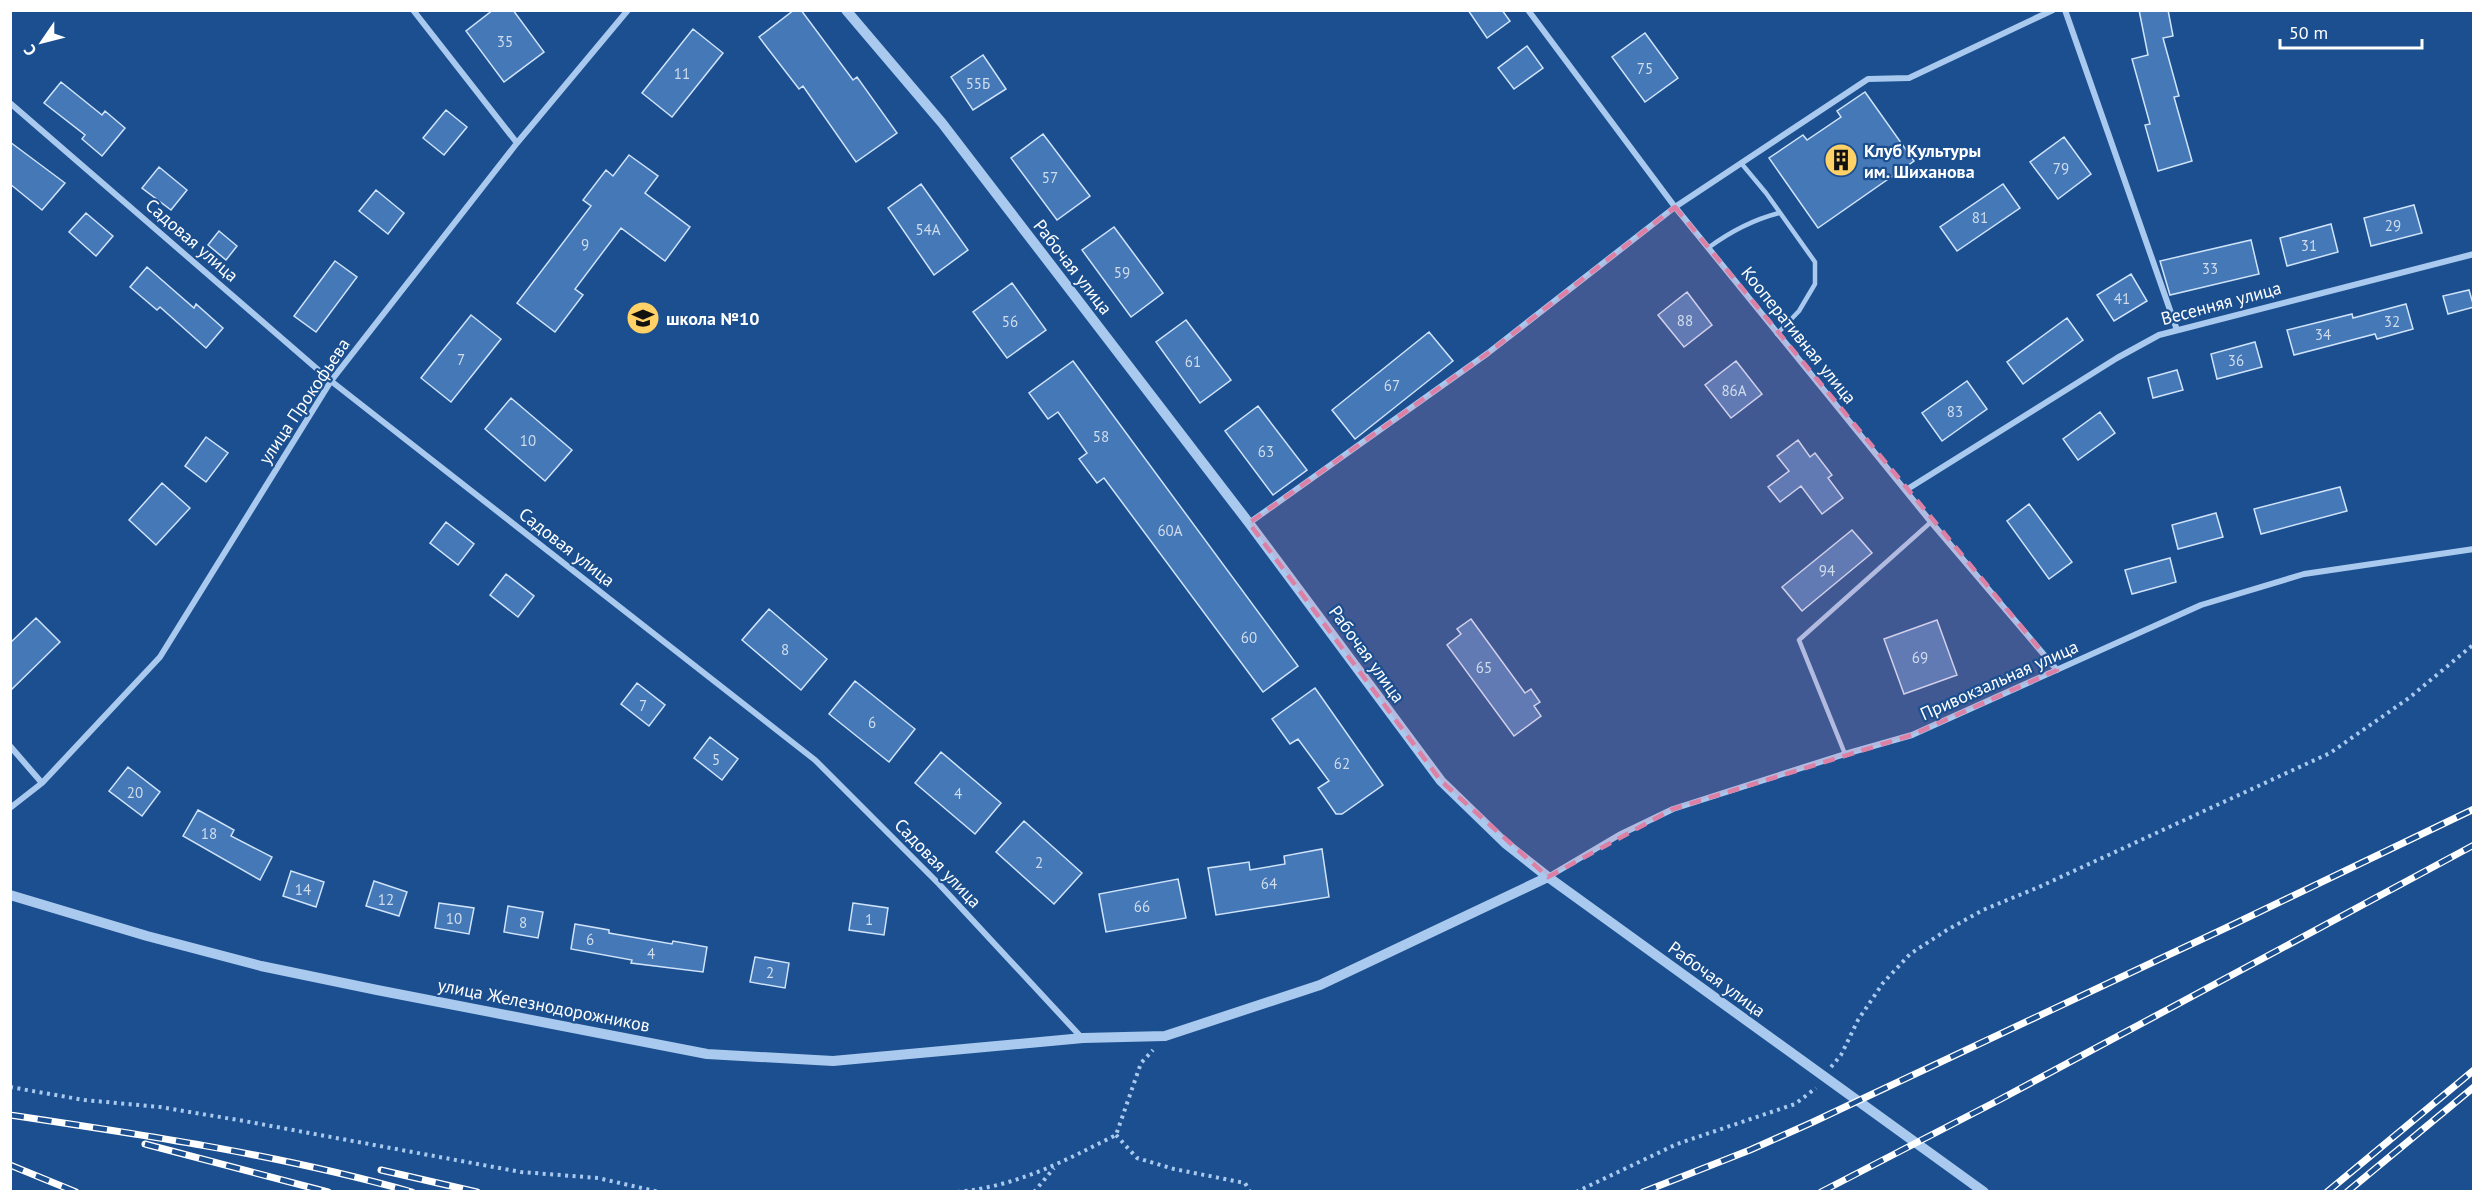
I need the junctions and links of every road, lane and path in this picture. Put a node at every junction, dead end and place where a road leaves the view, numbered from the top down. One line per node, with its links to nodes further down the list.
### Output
1 (413, 10): 8 (street)
2 (628, 10): 8 (street, улица Прокофьева)
3 (846, 10): 19 (street, Рабочая улица)
4 (1528, 10): 10 (street, Кооперативная улица)
5 (2053, 10): 9 (street)
6 (2065, 10): 14 (street)
7 (10, 103): 16 (street, Садовая улица)
8 (517, 142): 16 (street, улица Прокофьева)
9 (1741, 163): 10 (street); 11 (lane)
10 (1675, 207): 12 (street, Кооперативная улица); 19 (street)
11 (1779, 213): 12 (lane); 15 (lane)
12 (1708, 248): 15 (street, Кооперативная улица)
13 (2474, 254): 14 (street, Весенняя улица)
14 (2177, 330): 17 (street, Весенняя улица)
15 (1777, 334): 17 (street, Кооперативная улица)
16 (331, 381): 25 (street, улица Прокофьева); 30 (street, Садовая улица)
17 (1906, 490): 18 (street, Кооперативная улица)
18 (1931, 522): 22 (street, Кооперативная улица); 24 (lane)
19 (1249, 523): 27 (street, Рабочая улица)
20 (2474, 549): 22 (street, Привокзальная улица)
21 (2474, 644): 31 (path)
22 (2057, 670): 24 (street, Привокзальная улица)
23 (10, 746): 25 (street)
24 (1845, 754): 27 (street, Привокзальная улица)
25 (42, 783): 26 (street, улица Прокофьева)
26 (10, 808)
27 (1548, 877): 29 (street, улица Железнодорожников); 41 (street, Рабочая улица)
28 (10, 895): 30 (street, улица Железнодорожников)
29 (1165, 1036): 30 (street, улица Железнодорожников); 34 (path)
30 (1083, 1038)
31 (1827, 1073)
32 (1820, 1082): 40 (path)
33 (10, 1086): 36 (path)
34 (1116, 1136): 35 (path); 39 (path)
35 (1056, 1165): 37 (path); 38 (path)
36 (659, 1191)
37 (957, 1191)
38 (1034, 1191)
39 (1250, 1191)
40 (1576, 1191)
41 (1984, 1191)

